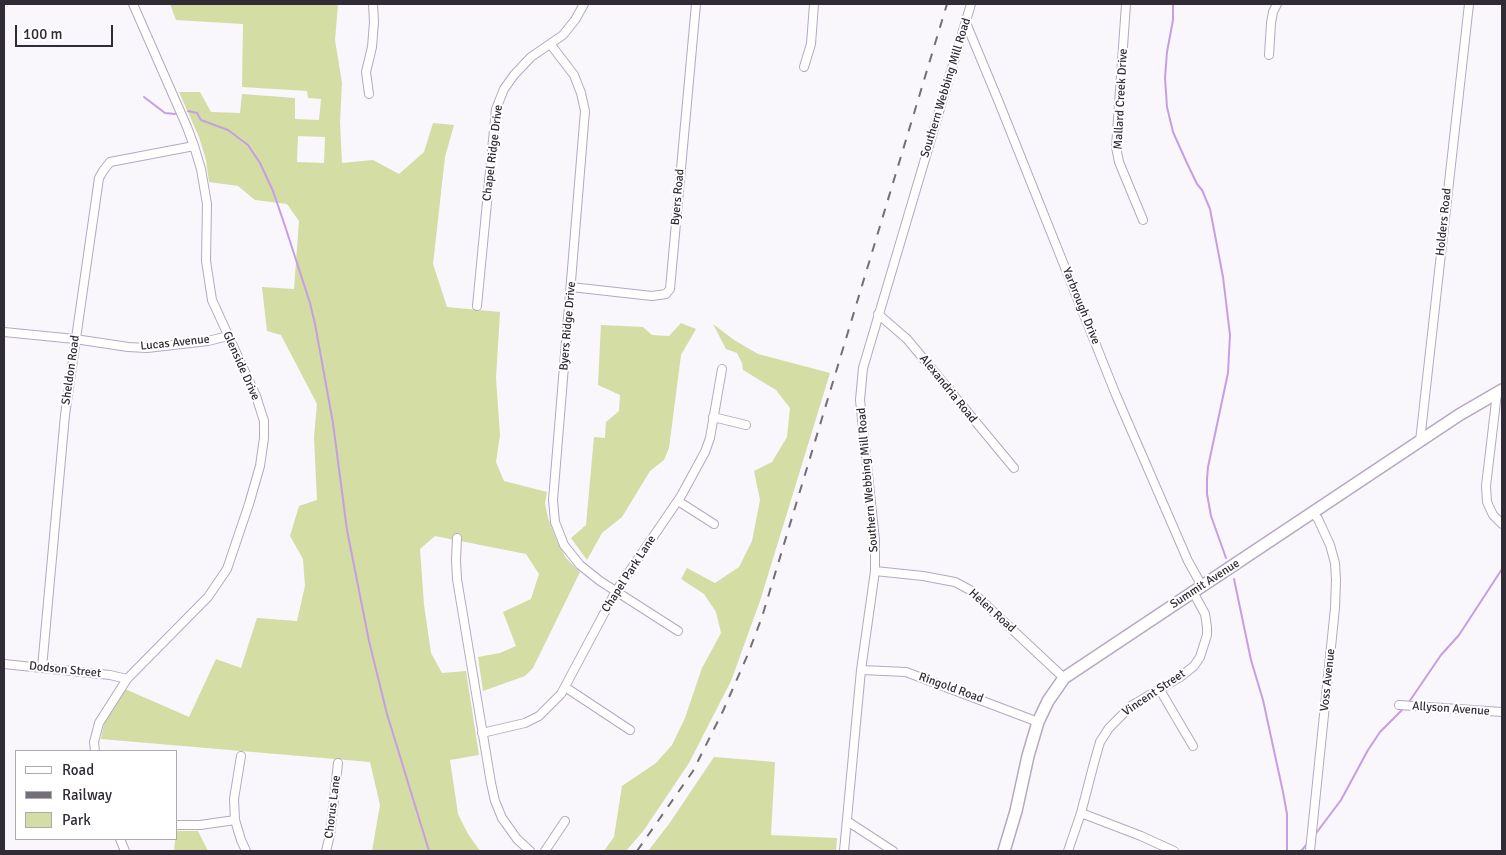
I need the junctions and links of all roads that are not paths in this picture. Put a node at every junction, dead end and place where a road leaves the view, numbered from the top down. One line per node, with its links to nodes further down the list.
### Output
1 (132, 4): 15 (street, Glenside Drive)
2 (373, 4): 14 (street)
3 (584, 4): 11 (street, Chapel Ridge Drive)
4 (696, 4): 17 (street, Byers Road)
5 (814, 4): 13 (street)
6 (971, 4): 10 (street, Southern Webbing Mill Road)
7 (1126, 4): 16 (street, Mallard Creek Drive)
8 (1277, 4): 12 (street)
9 (1469, 4): 27 (street, Holders Road)
10 (966, 23): 19 (street, Southern Webbing Mill Road); 35 (street, Yarbrough Drive)
11 (551, 45): 17 (street, Byers Ridge Drive); 18 (street, Chapel Ridge Drive)
12 (1269, 54)
13 (804, 67)
14 (369, 94)
15 (194, 146): 21 (street, Glenside Drive); 22 (street, Sheldon Road)
16 (1143, 220)
17 (571, 287): 36 (street, Byers Ridge Drive)
18 (477, 306)
19 (878, 314): 28 (street, Alexandria Road); 34 (street, Southern Webbing Mill Road)
20 (4, 332): 22 (street, Lucas Avenue)
21 (228, 336): 22 (street, Lucas Avenue); 42 (street, Glenside Drive)
22 (75, 339): 39 (street, Sheldon Road)
23 (722, 369): 25 (street, Chapel Park Lane)
24 (1500, 392): 27 (main road, Summit Avenue); 32 (street)
25 (713, 417): 26 (street); 29 (street, Chapel Park Lane)
26 (746, 425)
27 (1420, 441): 30 (main road, Summit Avenue)
28 (1014, 468)
29 (678, 501): 31 (street); 36 (street, Chapel Park Lane)
30 (1313, 513): 35 (main road, Summit Avenue); 68 (street, Voss Avenue)
31 (714, 524)
32 (1502, 524)
33 (457, 538): 49 (street)
34 (875, 571): 40 (street, Southern Webbing Mill Road); 41 (street, Helen Road)
35 (1198, 589): 41 (main road, Summit Avenue); 44 (street, Vincent Street)
36 (616, 591): 37 (street, Byers Ridge Drive); 43 (street, Chapel Park Lane)
37 (678, 631)
38 (4, 664): 39 (street, Dodson Street)
39 (42, 668): 42 (street, Dodson Street)
40 (861, 670): 47 (street, Ringold Road); 57 (street, Southern Webbing Mill Road)
41 (1064, 678): 47 (main road, Summit Avenue)
42 (127, 679): 51 (street, Glenside Drive)
43 (565, 687): 48 (street); 49 (street, Chapel Park Lane)
44 (1160, 690): 50 (street); 54 (street, Vincent Street)
45 (1399, 705): 46 (street, Allyson Avenue)
46 (1502, 712)
47 (1038, 722): 65 (main road, Summit Avenue)
48 (630, 730)
49 (482, 733): 61 (street)
50 (1193, 746)
51 (95, 750)
52 (241, 756): 55 (street)
53 (338, 763): 60 (street, Chorus Lane)
54 (1081, 814): 66 (street, Vincent Street); 67 (street)
55 (235, 820): 58 (street); 59 (street)
56 (565, 821): 62 (street)
57 (847, 821): 63 (street, Southern Webbing Mill Road); 64 (street)
58 (178, 825)
59 (246, 851)
60 (326, 851)
61 (530, 851)
62 (545, 851)
63 (844, 851)
64 (893, 851)
65 (1004, 851)
66 (1068, 851)
67 (1174, 851)
68 (1310, 851)

